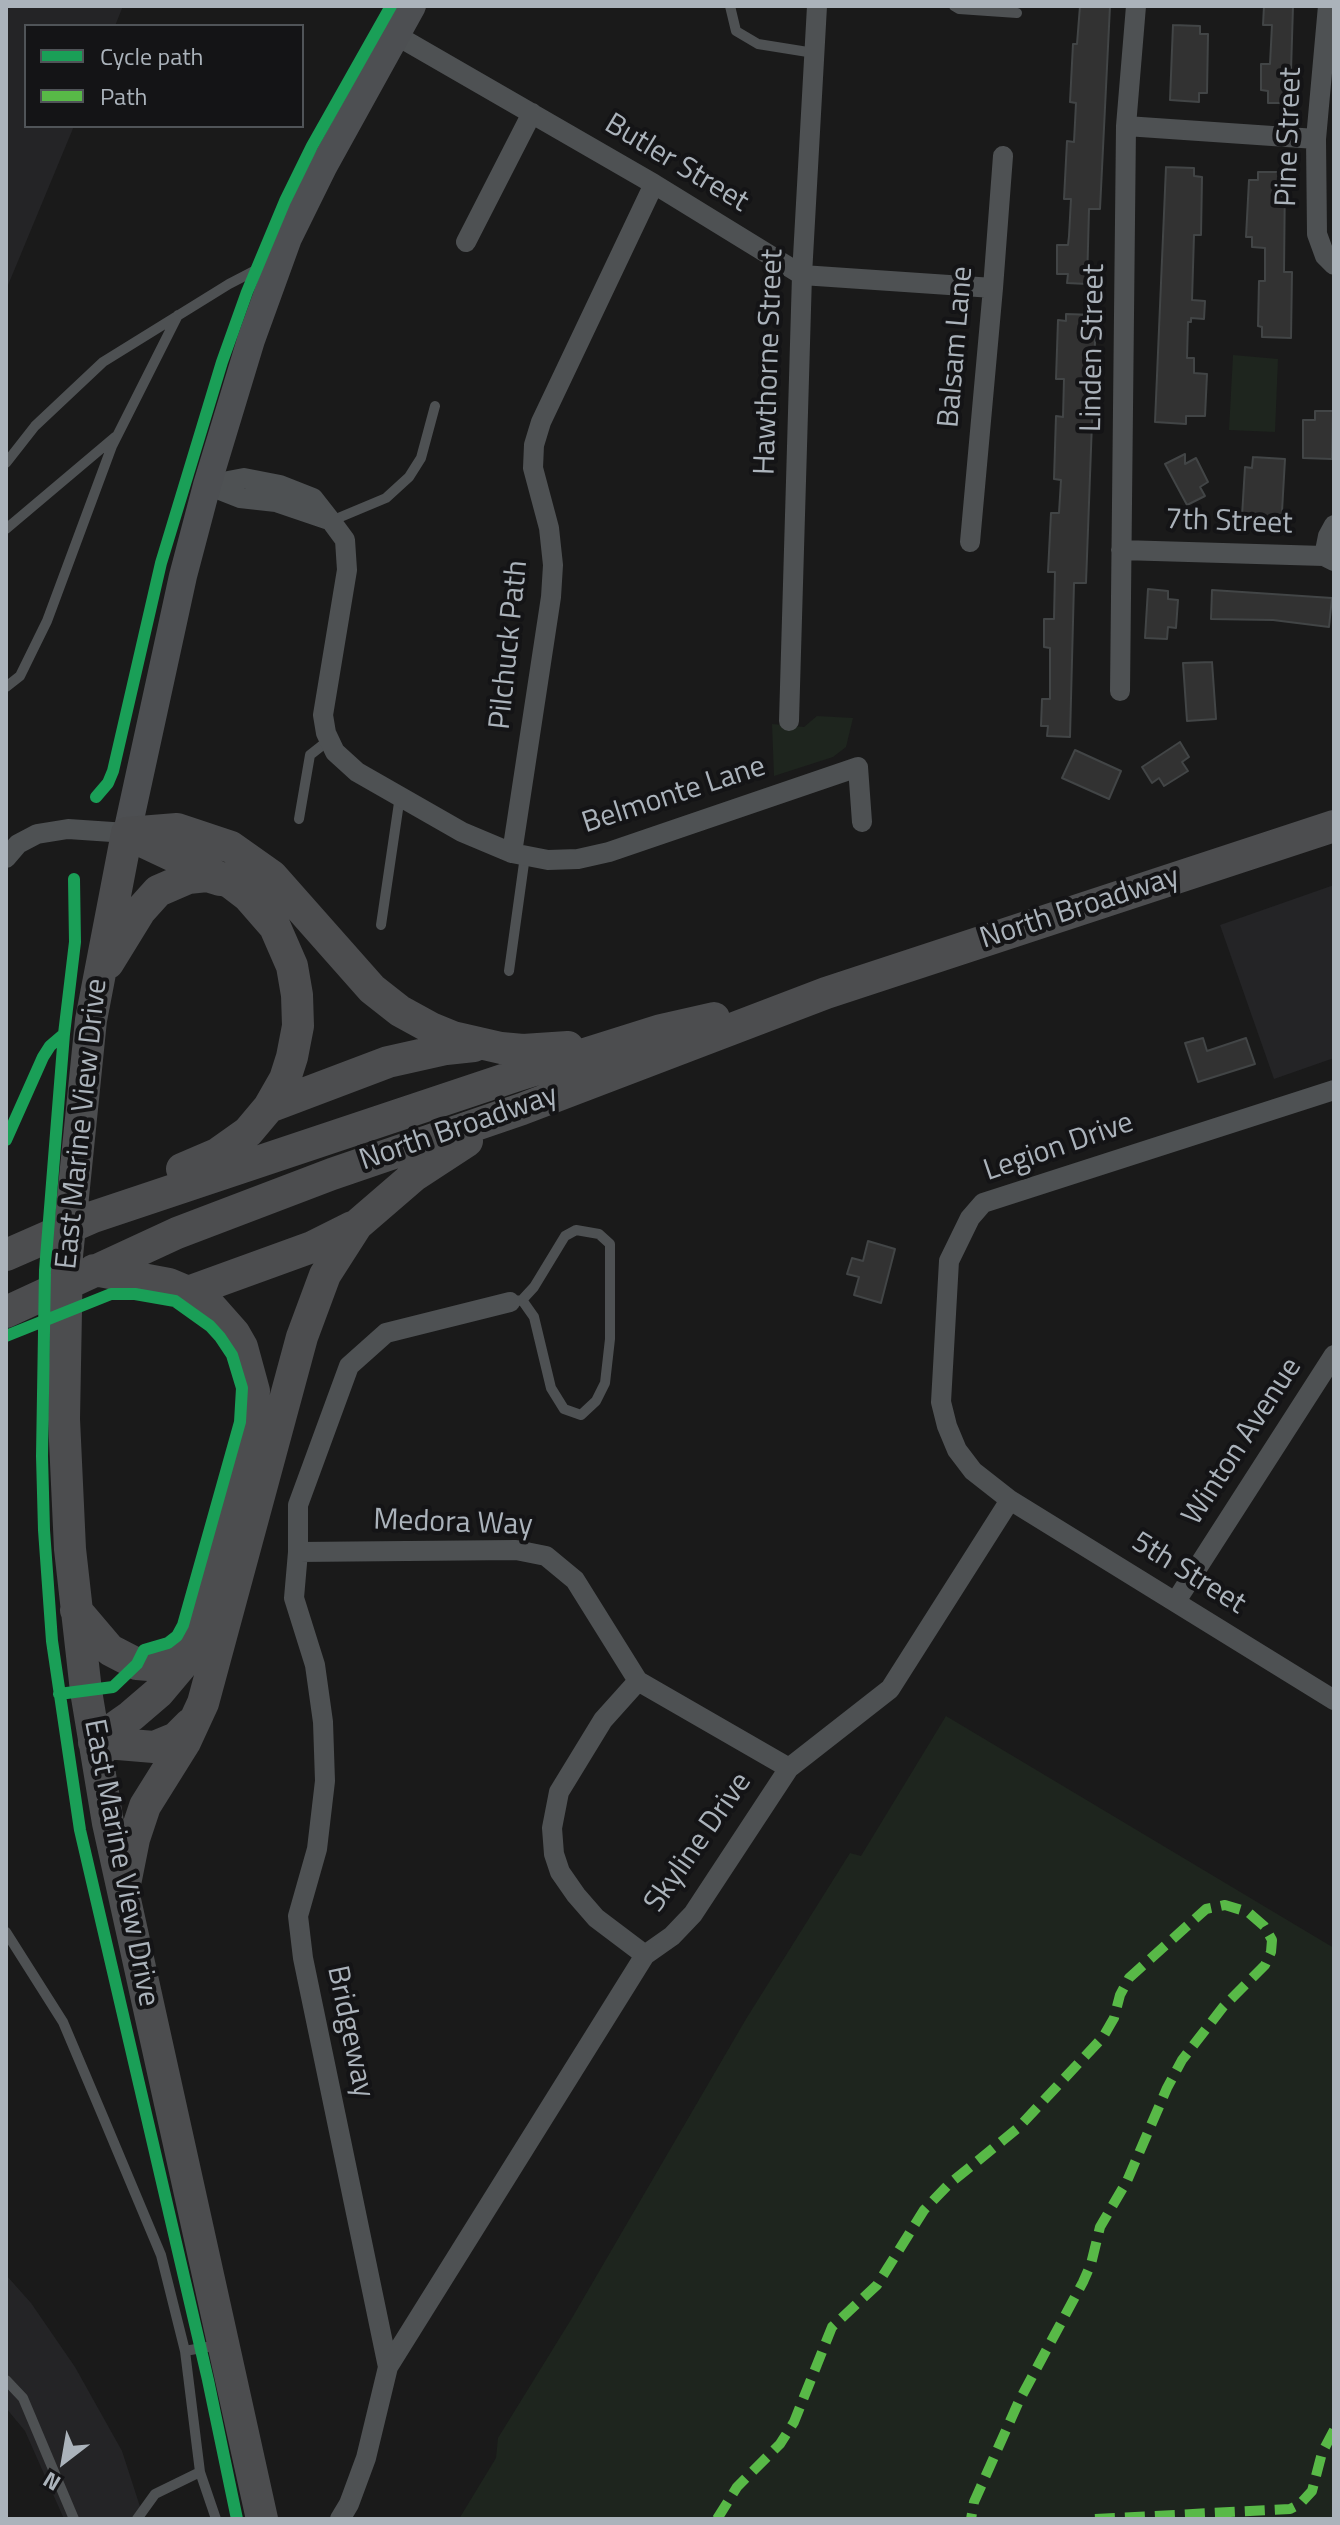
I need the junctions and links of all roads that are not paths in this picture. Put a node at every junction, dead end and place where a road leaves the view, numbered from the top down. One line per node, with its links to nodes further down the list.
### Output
1 (412, 6): 8 (main road, East Marine View Drive)
2 (730, 6): 9 (lane)
3 (817, 6): 9 (street, Hawthorne Street)
4 (954, 6): 7 (lane)
5 (1136, 6): 11 (street, Linden Street)
6 (1328, 6): 12 (street, Pine Street)
7 (1017, 13)
8 (394, 34): 10 (street, Butler Street); 16 (main road, East Marine View Drive)
9 (814, 53): 18 (street, Hawthorne Street)
10 (532, 113): 14 (street, Butler Street); 15 (street)
11 (1126, 126): 12 (street); 29 (street, Linden Street)
12 (1316, 139): 17 (street, Pine Street)
13 (1003, 156): 19 (street, Balsam Lane)
14 (654, 184): 18 (street, Butler Street); 40 (street, Pilchuck Path)
15 (466, 242)
16 (279, 264): 20 (lane); 24 (main road, East Marine View Drive)
17 (1334, 265)
18 (802, 275): 19 (street, Butler Street); 33 (street, Hawthorne Street)
19 (993, 288): 28 (street, Balsam Lane)
20 (178, 315): 22 (lane); 23 (lane)
21 (435, 406): 25 (lane)
22 (118, 434): 27 (lane); 31 (lane)
23 (6, 463)
24 (207, 485): 25 (street); 39 (main road, East Marine View Drive)
25 (331, 521): 34 (street)
26 (1334, 525): 30 (street)
27 (6, 529)
28 (970, 542)
29 (1121, 550): 30 (street, 7th Street); 32 (street, Linden Street)
30 (1329, 558)
31 (6, 687)
32 (1120, 691)
33 (789, 721)
34 (329, 740): 35 (street, Belmonte Lane); 36 (lane)
35 (400, 796): 40 (street, Belmonte Lane); 43 (lane)
36 (299, 819)
37 (862, 822): 40 (street, Belmonte Lane)
38 (1334, 826): 46 (main road, North Broadway)
39 (127, 833): 41 (street); 42 (main road); 45 (main road, East Marine View Drive); 48 (main road)
40 (518, 854): 44 (lane)
41 (6, 858)
42 (231, 883): 45 (main road); 50 (main road)
43 (381, 925)
44 (509, 971)
45 (97, 982): 63 (main road, East Marine View Drive)
46 (826, 993): 47 (main road, North Broadway); 51 (main road, North Broadway)
47 (661, 1030): 48 (main road); 52 (main road, North Broadway)
48 (481, 1045): 50 (main road)
49 (1334, 1090): 60 (street, Legion Drive)
50 (269, 1107): 52 (main road)
51 (522, 1109): 53 (main road); 55 (main road, North Broadway)
52 (93, 1217): 54 (main road)
53 (357, 1225): 56 (main road); 67 (main road)
54 (6, 1255)
55 (94, 1270): 56 (main road); 58 (main road, North Broadway)
56 (188, 1292): 64 (main road)
57 (516, 1301): 57 (lane); 61 (street, Bridgeway)
58 (11, 1310)
59 (1333, 1361): 62 (street, Winton Avenue)
60 (1010, 1500): 62 (street, 5th Street); 69 (street, Skyline Drive)
61 (298, 1552): 65 (street, Medora Way); 75 (street, Bridgeway)
62 (1176, 1601): 66 (street, 5th Street)
63 (76, 1610): 64 (main road); 68 (main road, East Marine View Drive)
64 (196, 1641): 68 (main road)
65 (638, 1681): 69 (street, Medora Way); 72 (street)
66 (1334, 1700)
67 (203, 1703): 68 (main road); 70 (main road)
68 (94, 1742): 70 (main road, East Marine View Drive)
69 (789, 1768): 72 (street, Skyline Drive)
70 (123, 1894): 73 (main road, East Marine View Drive)
71 (6, 1932): 74 (lane)
72 (645, 1955): 75 (street, Skyline Drive)
73 (223, 2344): 74 (lane); 81 (main road, East Marine View Drive)
74 (185, 2351): 77 (lane)
75 (388, 2367): 82 (street, Bridgeway)
76 (6, 2380): 78 (lane)
77 (200, 2472): 79 (lane); 80 (lane)
78 (74, 2519)
79 (137, 2519)
80 (216, 2519)
81 (262, 2519)
82 (340, 2519)

